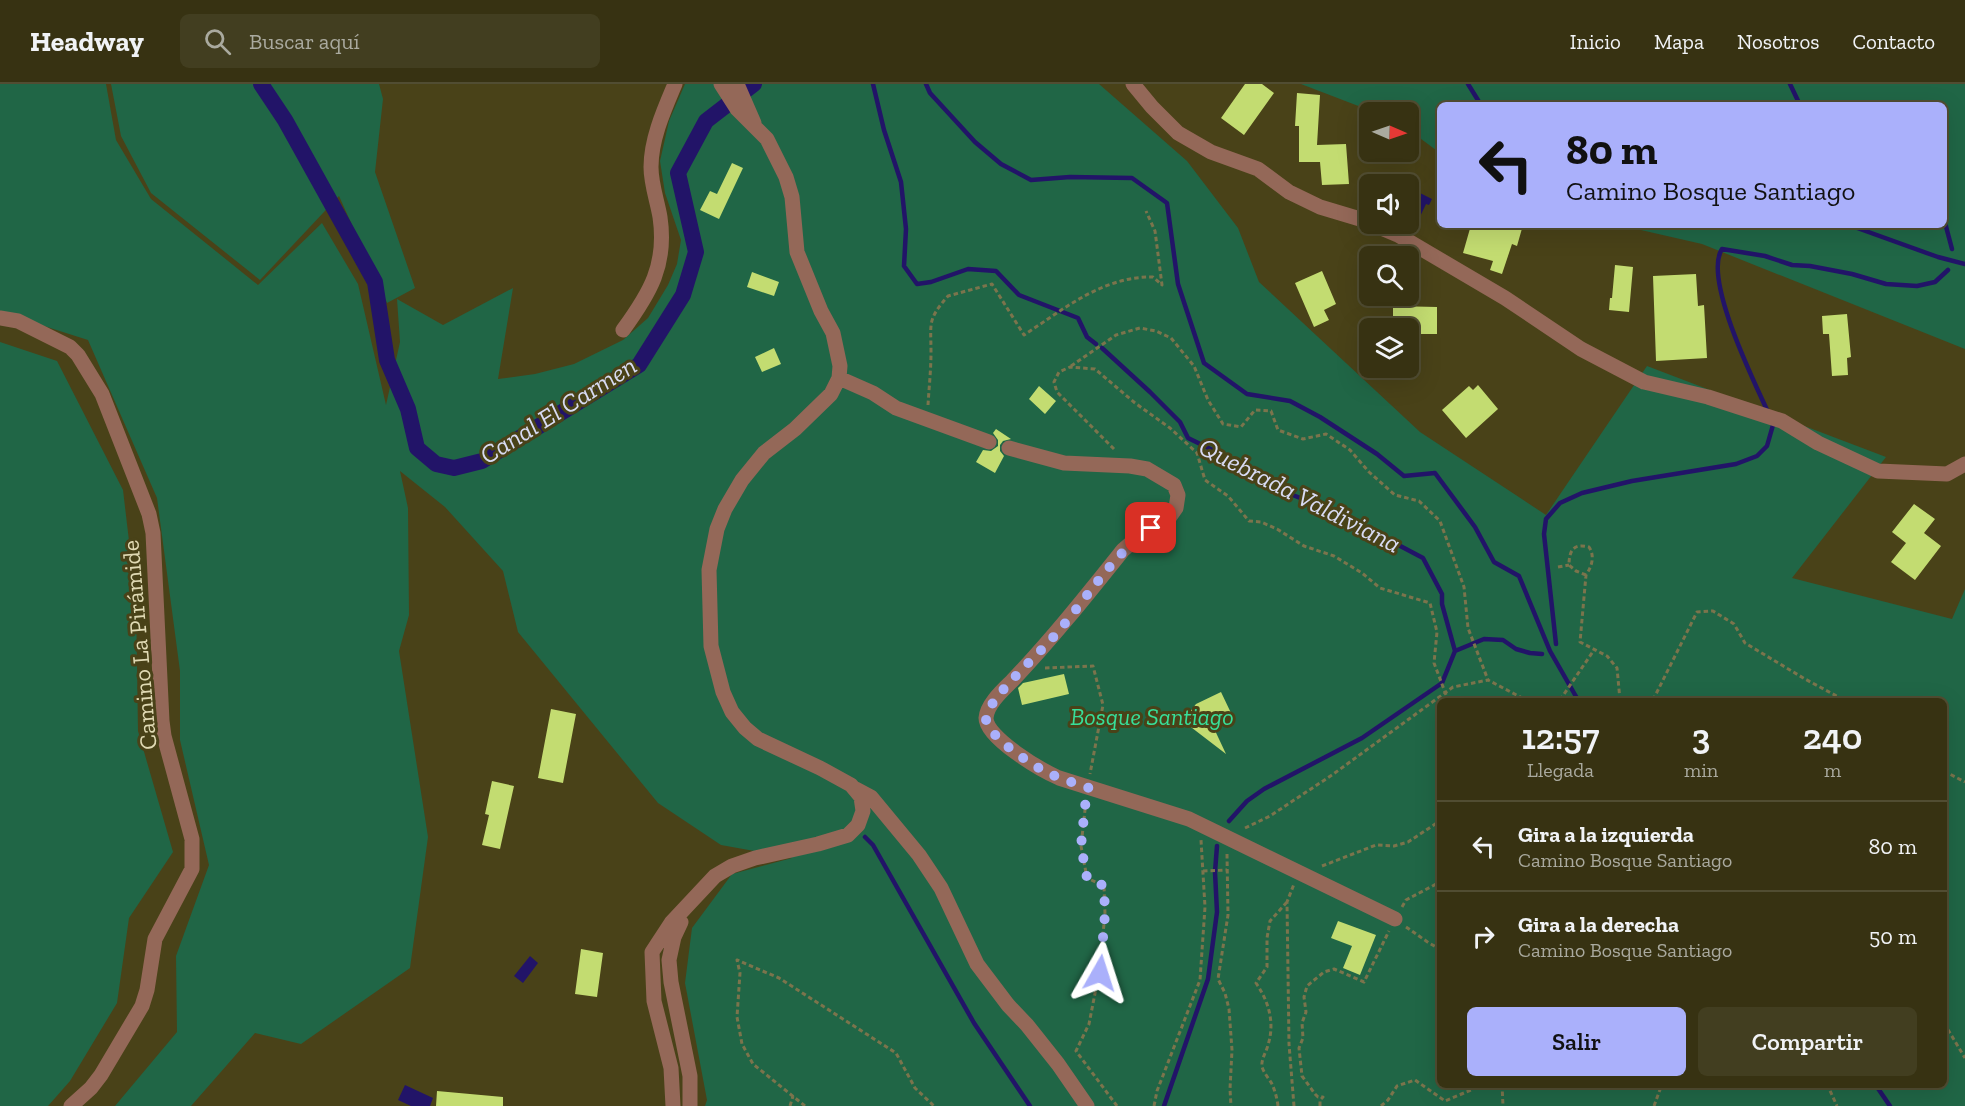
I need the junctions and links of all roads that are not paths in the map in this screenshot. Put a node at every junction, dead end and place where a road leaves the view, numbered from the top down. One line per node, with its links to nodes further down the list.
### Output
1 (675, 84): 9 (street)
2 (721, 84): 5 (street)
3 (737, 84): 5 (street)
4 (1133, 84): 6 (street)
5 (742, 106): 10 (street)
6 (1359, 219)
7 (1396, 234): 13 (street)
8 (0, 318): 17 (street, Camino La Pirámide)
9 (623, 330)
10 (839, 378): 11 (street); 14 (street)
11 (989, 442)
12 (1009, 448): 16 (street)
13 (1965, 464)
14 (850, 785): 15 (street); 20 (street)
15 (692, 900): 18 (street); 19 (street)
16 (1395, 919)
17 (71, 1106)
18 (673, 1106)
19 (690, 1106)
20 (1087, 1106)

